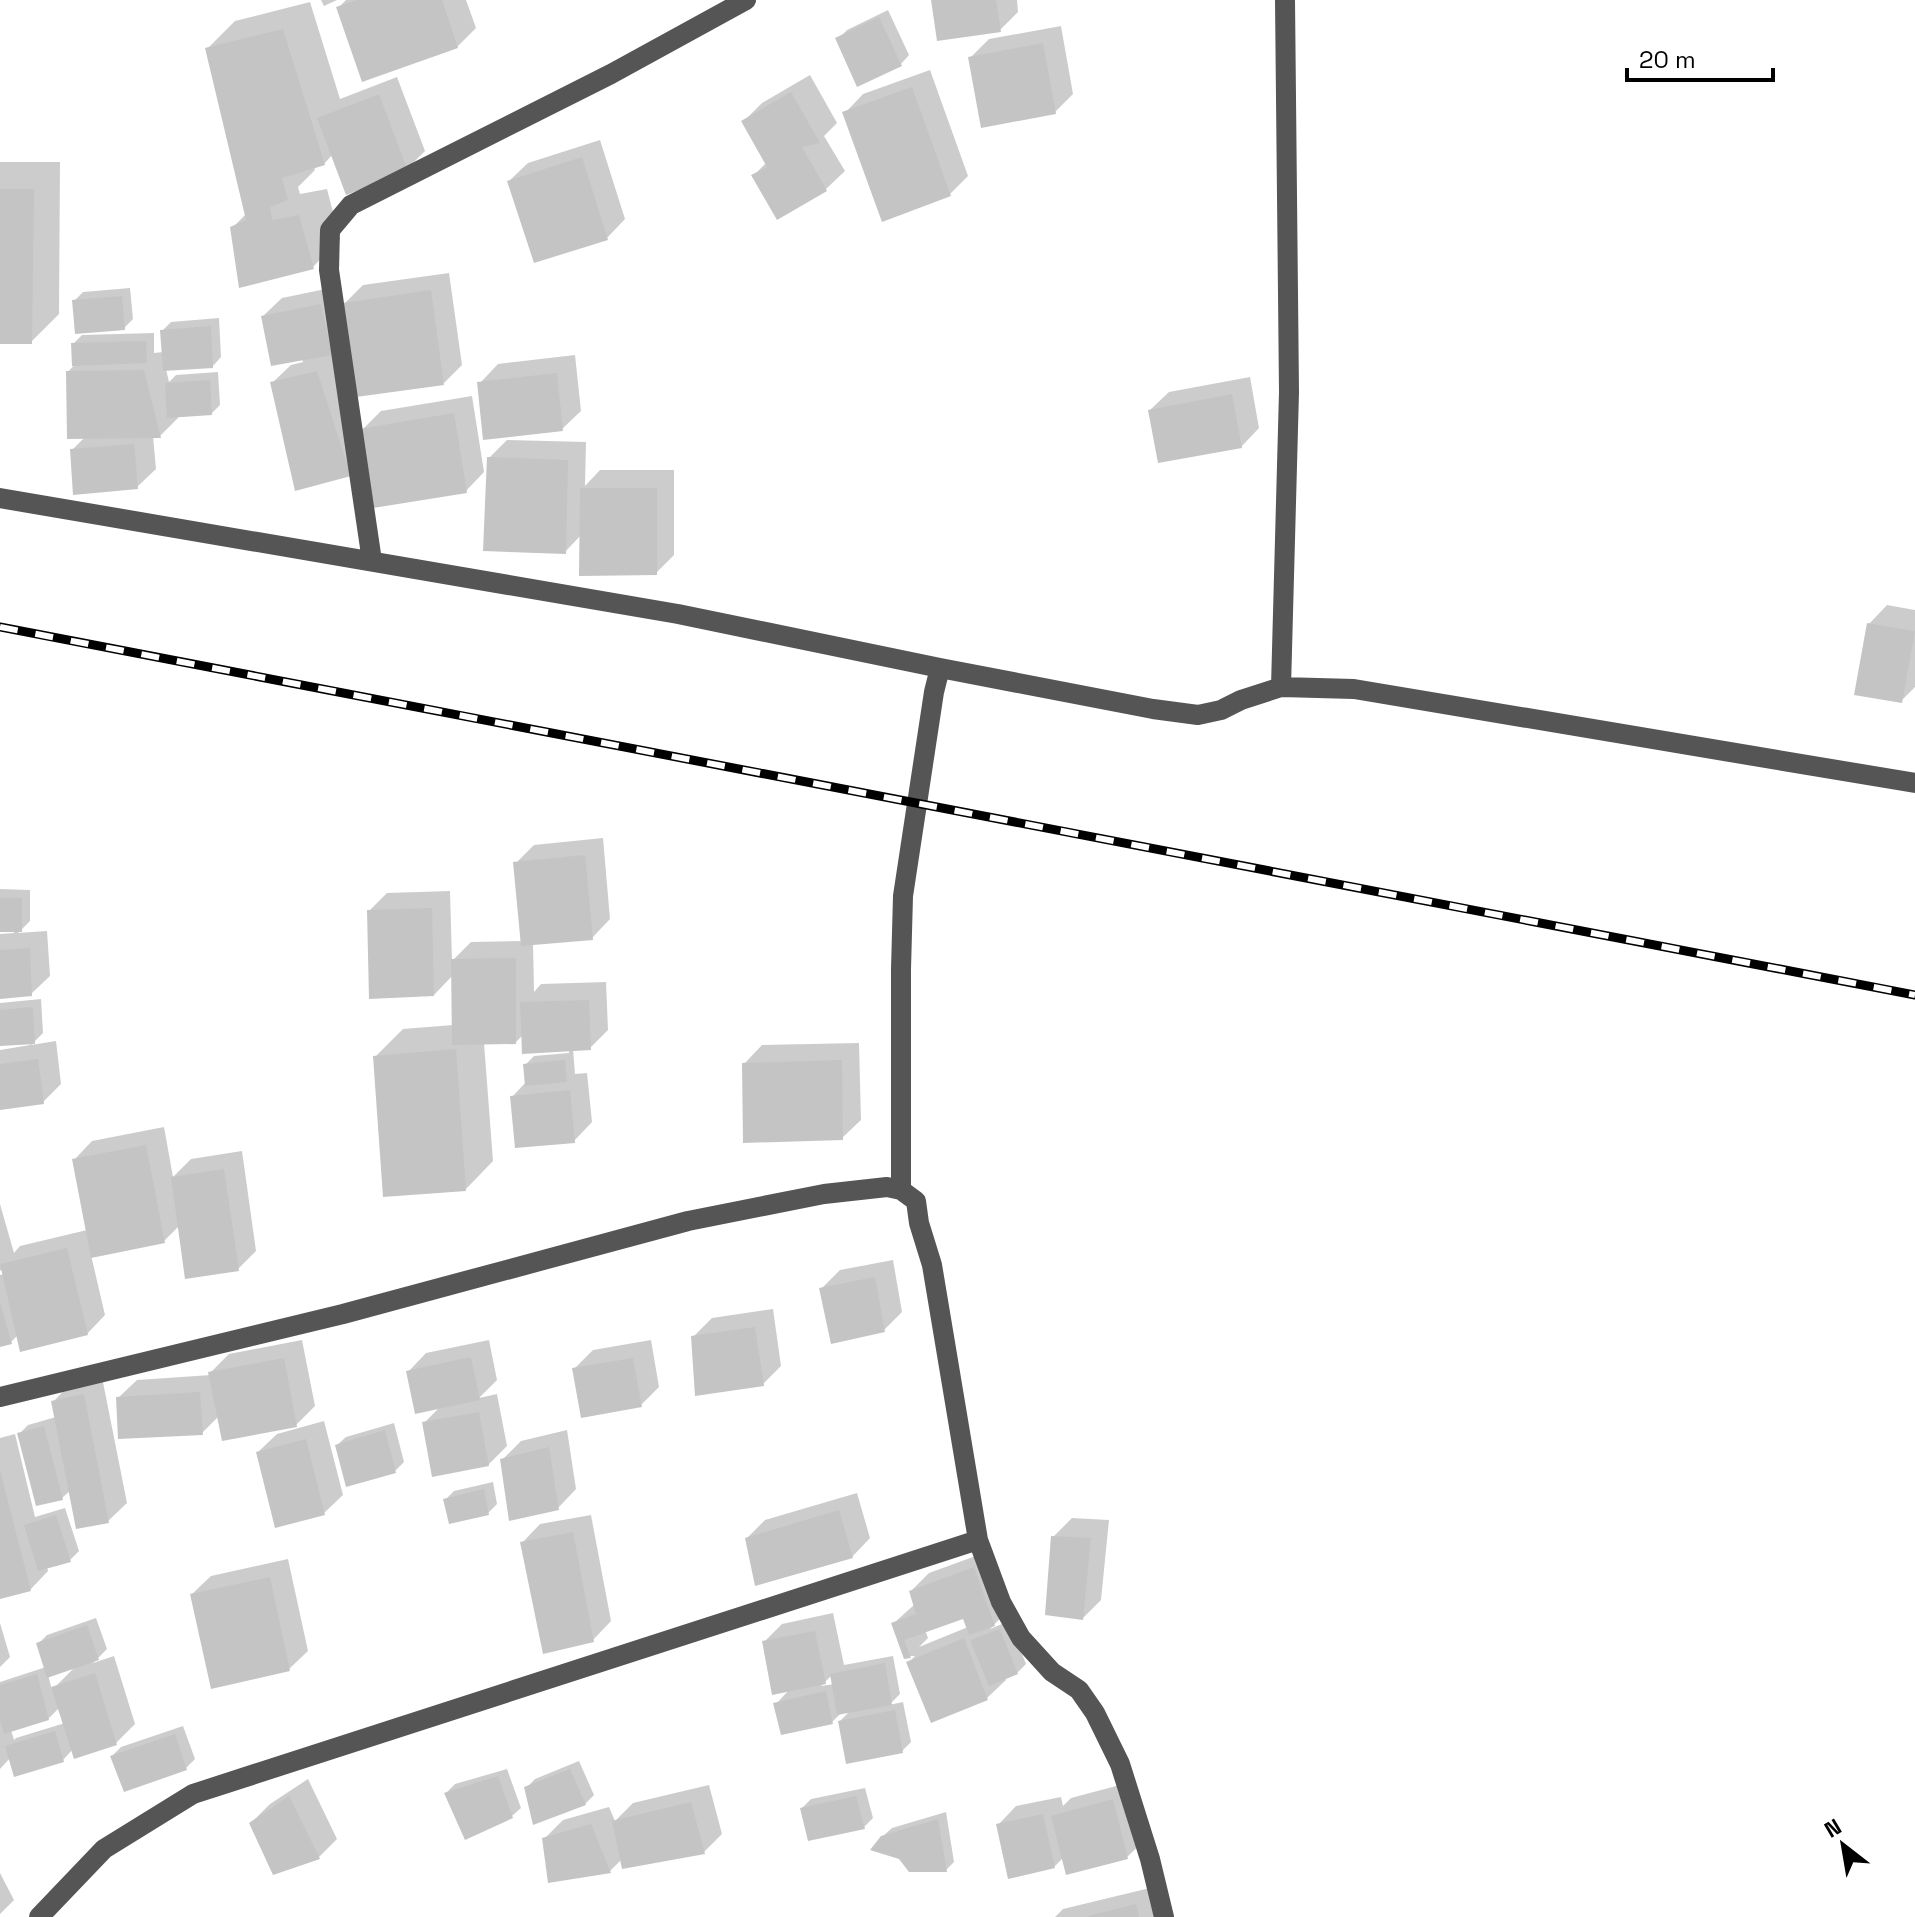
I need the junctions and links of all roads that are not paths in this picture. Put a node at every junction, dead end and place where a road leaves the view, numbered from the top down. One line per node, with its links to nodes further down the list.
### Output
1 (746, 0): 4 (street)
2 (1285, 0): 6 (street)
3 (0, 498): 4 (street)
4 (372, 561): 5 (street)
5 (940, 668): 6 (street); 8 (street)
6 (1281, 687): 7 (street)
7 (1915, 783)
8 (901, 1190): 9 (street); 10 (street)
9 (0, 1397)
10 (978, 1540): 11 (street); 12 (street)
11 (39, 1917)
12 (1164, 1917)

